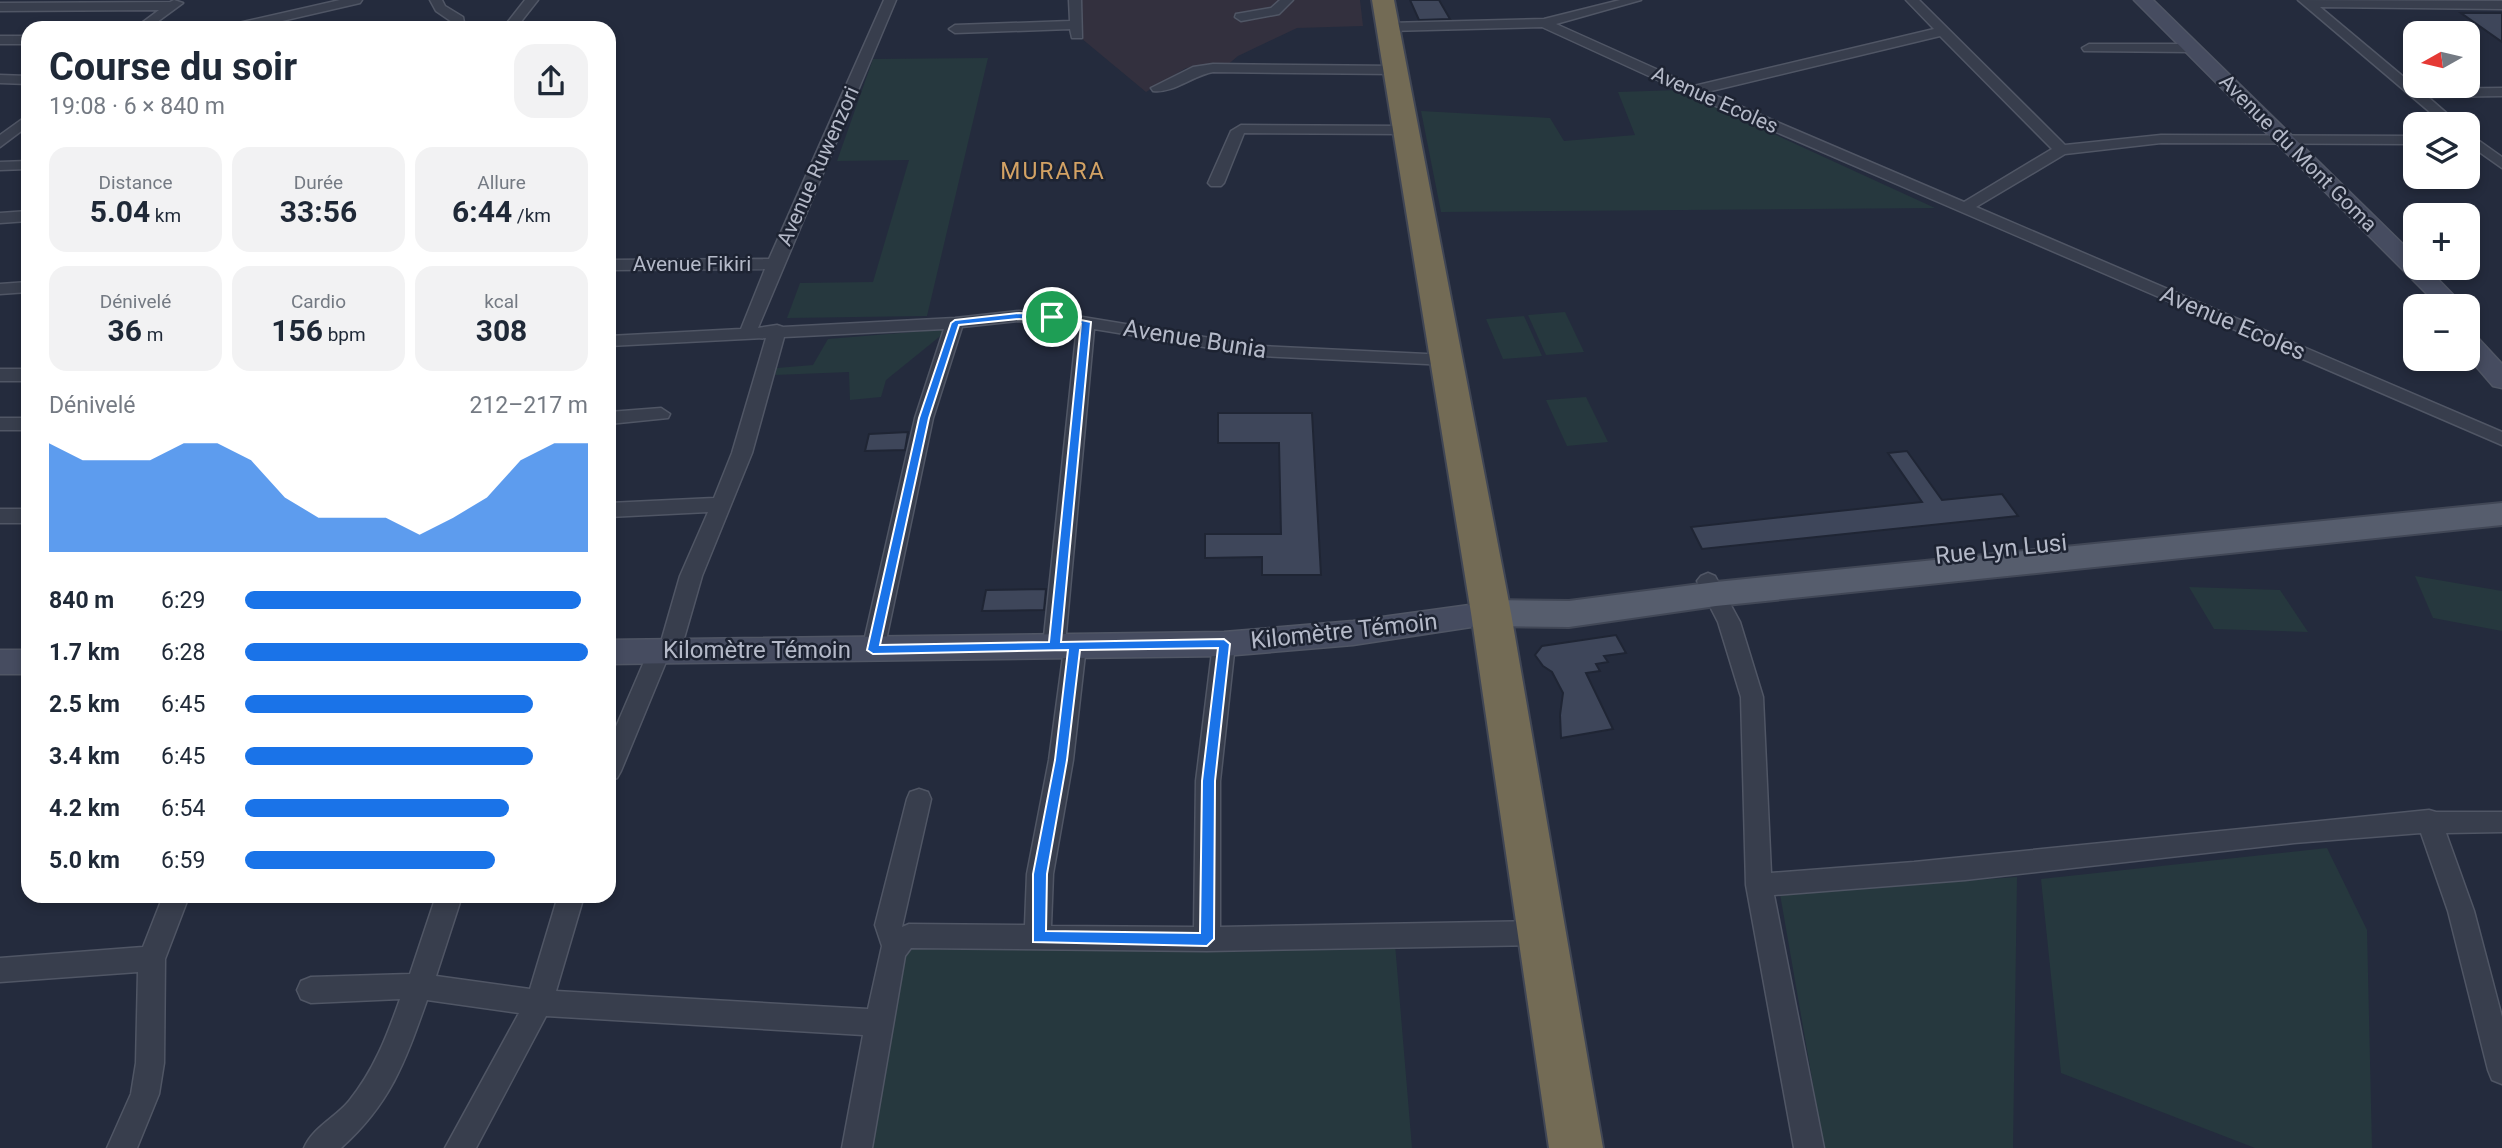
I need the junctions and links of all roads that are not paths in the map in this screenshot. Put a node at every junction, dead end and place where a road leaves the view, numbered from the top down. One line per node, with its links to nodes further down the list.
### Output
1 (356, 0): 19 (street)
2 (436, 0): 20 (street)
3 (532, 0): 21 (street)
4 (890, 0): 56 (street, Avenue Ruwenzori)
5 (1075, 0): 23 (street)
6 (1287, 0): 17 (street)
7 (1635, 0): 22 (street)
8 (1912, 0): 24 (street)
9 (2126, 0): 28 (street)
10 (2143, 0): 28 (street)
11 (2306, 2): 12 (street); 32 (street)
12 (2390, 2): 14 (street)
13 (177, 3): 15 (street); 18 (street)
14 (2502, 5)
15 (0, 7)
16 (1385, 13): 22 (street); 29 (highway)
17 (1241, 17)
18 (151, 21)
19 (265, 21)
20 (458, 21)
21 (515, 21)
22 (1544, 23): 34 (street, Avenue Ecoles)
23 (955, 29)
24 (1944, 31): 34 (street); 47 (street)
25 (0, 40): 26 (street)
26 (21, 40)
27 (2089, 48): 28 (street)
28 (2183, 48): 43 (street)
29 (1395, 70): 33 (street); 42 (highway)
30 (0, 79): 31 (street)
31 (21, 80)
32 (2403, 84)
33 (1158, 88)
34 (1693, 91): 53 (street, Avenue Ecoles)
35 (2480, 92): 36 (street)
36 (2502, 92)
37 (2419, 98): 38 (street)
38 (2437, 112)
39 (0, 119): 40 (street)
40 (21, 120)
41 (21, 125): 45 (street)
42 (1405, 130): 51 (street); 70 (highway)
43 (2274, 139): 44 (street); 47 (street); 52 (street)
44 (2403, 140)
45 (0, 143)
46 (2480, 147): 48 (street)
47 (2061, 150): 53 (street)
48 (2502, 164)
49 (21, 165): 50 (street)
50 (0, 166)
51 (1216, 183)
52 (2326, 191): 60 (street); 61 (street, Avenue du Mont Goma)
53 (1964, 208): 78 (street, Avenue Ecoles)
54 (21, 216): 55 (street)
55 (0, 218)
56 (775, 264): 57 (street, Avenue Fikiri); 65 (street, Avenue Ruwenzori)
57 (616, 265)
58 (21, 288): 59 (street)
59 (0, 289)
60 (2420, 294)
61 (2439, 294)
62 (1086, 322): 63 (street, Avenue Bunia); 70 (street, Avenue Bunia); 88 (street)
63 (955, 323): 64 (street, Avenue Bunia); 90 (street)
64 (778, 330): 65 (street, Avenue Bunia); 80 (street)
65 (748, 332): 67 (street, Avenue Bunia)
66 (2480, 334): 69 (street)
67 (616, 344)
68 (2480, 355): 73 (street)
69 (2502, 356)
70 (1447, 360): 86 (highway)
71 (0, 375): 72 (street)
72 (21, 375)
73 (2502, 380)
74 (661, 414): 75 (street)
75 (616, 417)
76 (0, 424): 77 (street)
77 (21, 424)
78 (2502, 439)
79 (2502, 493): 85 (main road, Rue Lyn Lusi)
80 (722, 504): 81 (street); 89 (street)
81 (616, 510)
82 (2502, 514): 85 (main road, Rue Lyn Lusi)
83 (0, 516): 84 (street)
84 (21, 516)
85 (1712, 587): 86 (main road, Rue Lyn Lusi); 98 (street)
86 (1498, 612): 87 (street, Kilomètre Témoin); 102 (highway)
87 (1224, 644): 88 (street, Kilomètre Témoin); 104 (street)
88 (1064, 646): 90 (street, Kilomètre Témoin); 103 (street)
89 (665, 650): 90 (street, Kilomètre Témoin); 91 (street, Kilomètre Témoin); 94 (street)
90 (873, 650)
91 (616, 652)
92 (21, 662): 93 (street)
93 (0, 663)
94 (616, 756)
95 (919, 799): 105 (street)
96 (2429, 821): 97 (street); 98 (street); 112 (street)
97 (2502, 821)
98 (1759, 885): 118 (street)
99 (173, 903): 106 (street)
100 (447, 903): 108 (street)
101 (569, 903): 110 (street)
102 (1541, 933): 104 (street); 117 (highway)
103 (1038, 937): 104 (street); 105 (street)
104 (1207, 939)
105 (895, 946): 111 (street)
106 (152, 959): 107 (street); 113 (street)
107 (0, 970)
108 (418, 986): 109 (street); 110 (street); 114 (street)
109 (311, 990)
110 (539, 1003): 111 (street); 115 (street)
111 (880, 1023): 116 (street)
112 (2502, 1070)
113 (122, 1148)
114 (319, 1148)
115 (460, 1148)
116 (857, 1148)
117 (1576, 1148)
118 (1808, 1148)

